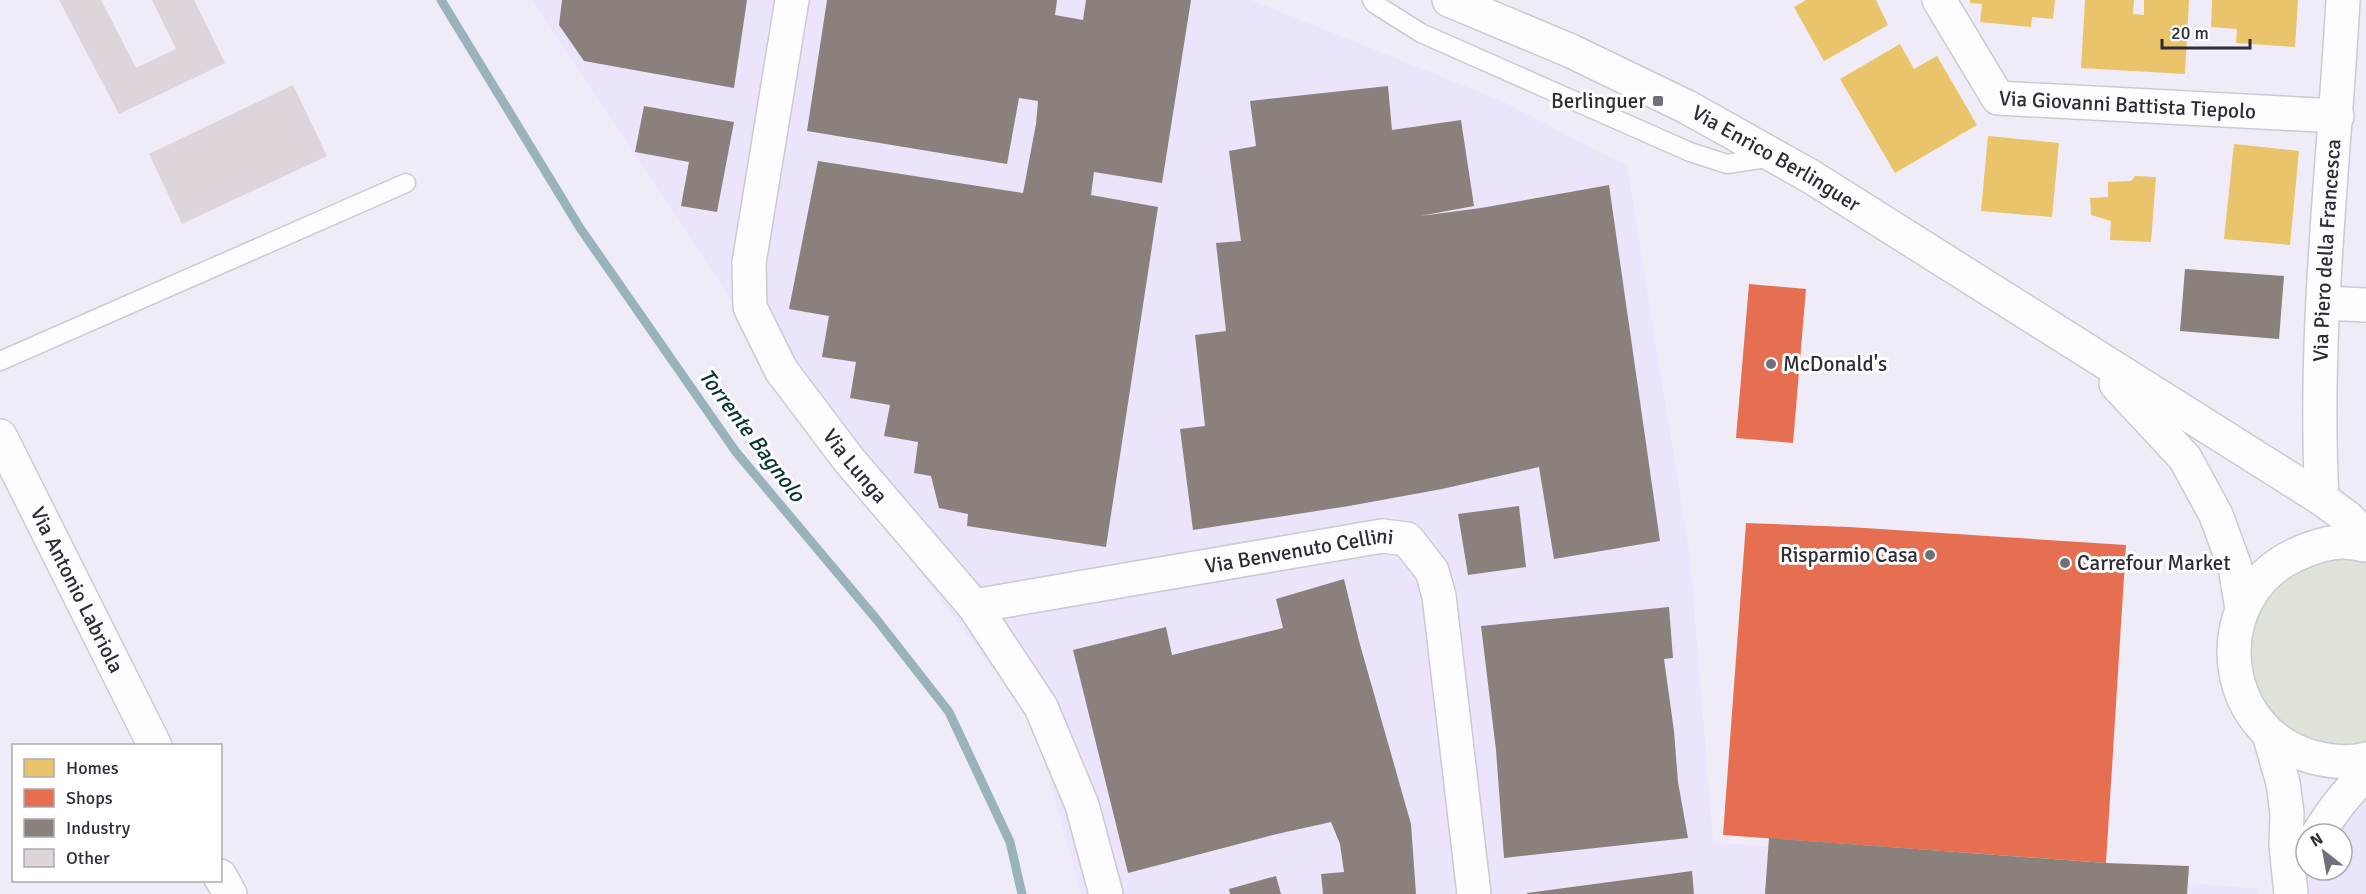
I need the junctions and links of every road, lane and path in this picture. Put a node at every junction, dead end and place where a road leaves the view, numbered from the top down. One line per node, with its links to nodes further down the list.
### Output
1 (792, 0): 17 (street, Via Lunga)
2 (1372, 0): 7 (lane)
3 (1449, 0): 7 (street, Via Enrico Berlinguer)
4 (1939, 0): 6 (street, Via Giovanni Battista Tiepolo)
5 (2343, 0): 6 (street, Via Piero della Francesca)
6 (2337, 116): 9 (street, Via Piero della Francesca)
7 (1777, 157): 11 (street, Via Enrico Berlinguer)
8 (406, 183): 12 (lane)
9 (2323, 303): 10 (street); 14 (street, Via Piero della Francesca)
10 (2366, 305)
11 (2086, 352): 14 (street); 18 (street)
12 (0, 361)
13 (0, 436): 20 (street, Via Antonio Labriola)
14 (2322, 499): 15 (street)
15 (2366, 538)
16 (2366, 545): 18 (street)
17 (974, 606): 26 (street, Via Lunga); 27 (street, Via Benvenuto Cellini)
18 (2242, 609): 19 (street)
19 (2269, 734): 21 (street); 28 (street)
20 (154, 744)
21 (2366, 759)
22 (2366, 775): 23 (street)
23 (2325, 822)
24 (222, 880): 25 (street)
25 (230, 894)
26 (1106, 894)
27 (1474, 894)
28 (2291, 894)

